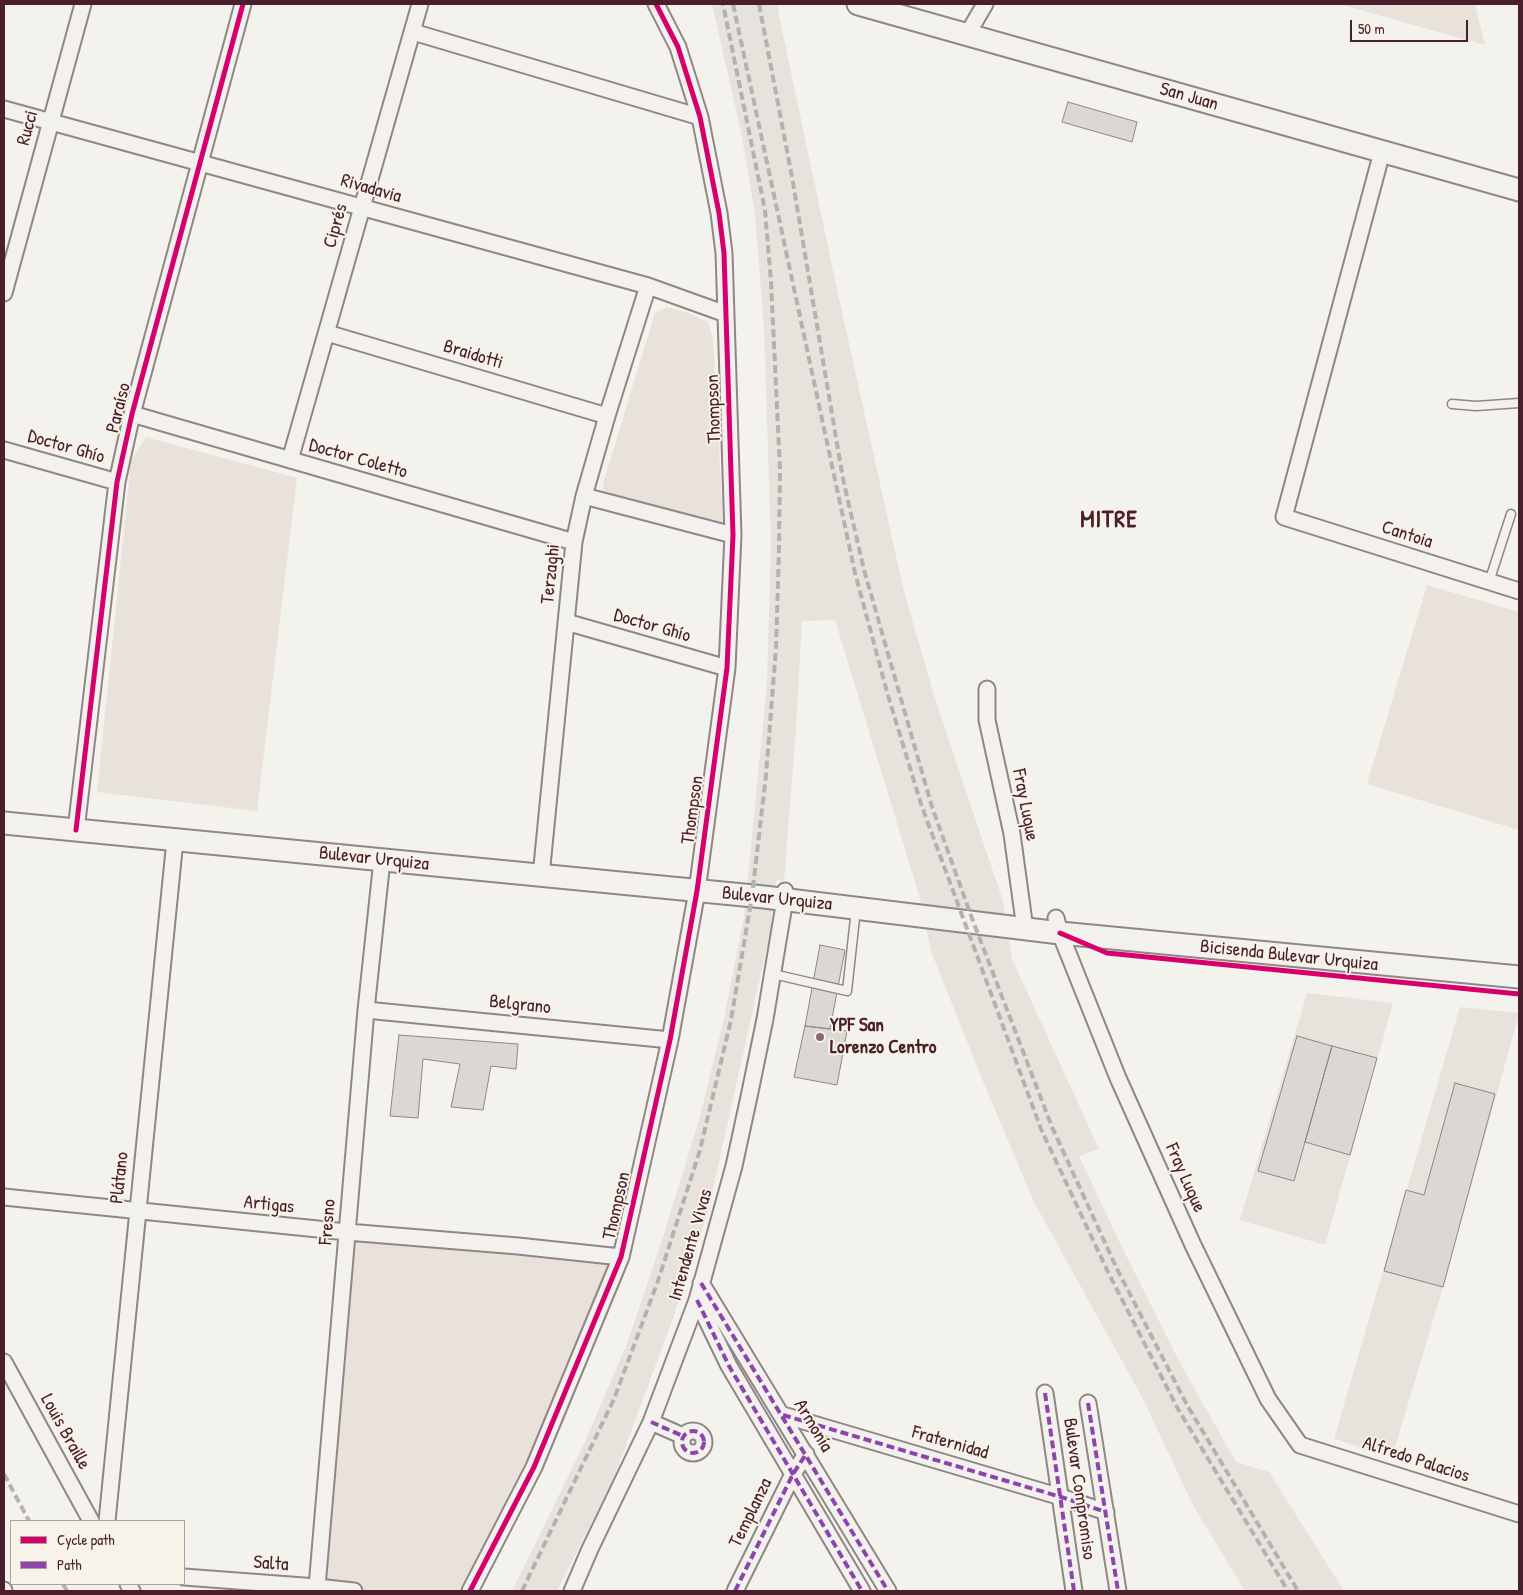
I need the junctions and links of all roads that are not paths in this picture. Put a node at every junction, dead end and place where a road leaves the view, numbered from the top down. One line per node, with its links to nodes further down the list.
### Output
1 (83, 4): 11 (street, Rucci)
2 (243, 4): 13 (street, Paraíso)
3 (420, 4): 7 (street, Ciprés)
4 (656, 4): 10 (street, Thompson)
5 (858, 4): 8 (main road, San Juan)
6 (985, 4): 8 (street)
7 (413, 32): 10 (street); 15 (street, Ciprés)
8 (968, 35): 12 (main road, San Juan)
9 (4, 109): 11 (street, Rivadavia)
10 (700, 117): 18 (street, Thompson)
11 (51, 122): 13 (street, Rivadavia); 17 (street, Rucci)
12 (1382, 152): 14 (main road, San Juan); 31 (street, Cantoia)
13 (200, 162): 15 (street, Rivadavia); 22 (street, Paraíso)
14 (1519, 190)
15 (363, 208): 16 (street, Rivadavia); 19 (street, Ciprés)
16 (648, 286): 18 (street, Rivadavia); 23 (street, Terzaghi)
17 (4, 293)
18 (726, 314): 29 (street, Thompson)
19 (327, 333): 23 (street, Braidotti); 25 (street, Ciprés)
20 (1519, 402): 21 (lane)
21 (1452, 404)
22 (132, 414): 25 (street, Doctor Coletto); 26 (street, Paraíso)
23 (607, 416): 27 (street, Terzaghi)
24 (4, 450): 26 (street, Doctor Ghío)
25 (290, 460): 30 (street, Doctor Coletto)
26 (117, 482): 38 (street, Paraíso)
27 (584, 496): 29 (street); 30 (street, Terzaghi)
28 (1510, 514): 31 (lane)
29 (733, 535): 34 (street, Thompson)
30 (574, 542): 33 (street, Terzaghi)
31 (1490, 582): 32 (street, Cantoia)
32 (1519, 591)
33 (566, 622): 34 (street, Doctor Ghío); 41 (street, Terzaghi)
34 (728, 668): 42 (street, Thompson)
35 (987, 689): 45 (street, Fray Luque)
36 (4, 814): 38 (main road, Bulevar Urquiza)
37 (4, 823): 38 (main road, Bulevar Urquiza)
38 (77, 826): 39 (main road, Bulevar Urquiza); 41 (main road, Bulevar Urquiza)
39 (175, 840): 40 (main road, Bulevar Urquiza); 53 (street, Plátano)
40 (382, 860): 41 (main road, Bulevar Urquiza); 50 (street, Fresno)
41 (541, 871): 42 (main road, Bulevar Urquiza)
42 (697, 886): 43 (main road, Bulevar Urquiza); 51 (street, Thompson)
43 (784, 895): 44 (main road, Bulevar Urquiza); 45 (main road, Bulevar Urquiza); 48 (street, Intendente Vivas)
44 (856, 908): 45 (main road, Bulevar Urquiza); 48 (lane)
45 (1024, 922): 46 (main road, Bulevar Urquiza)
46 (1058, 925): 47 (main road, Bulevar Urquiza); 49 (main road, Bulevar Urquiza); 64 (street, Fray Luque)
47 (1519, 964)
48 (773, 974): 56 (street, Intendente Vivas)
49 (1519, 978)
50 (366, 1010): 51 (street, Belgrano); 54 (street, Fresno)
51 (670, 1040): 55 (street, Thompson)
52 (4, 1197): 53 (street, Artigas)
53 (137, 1212): 54 (street, Artigas); 71 (street, Plátano)
54 (347, 1232): 55 (street, Artigas); 73 (street, Fresno)
55 (621, 1257): 75 (street, Thompson)
56 (702, 1283): 57 (street, Intendente Vivas); 61 (street, Armonía)
57 (697, 1300): 62 (street, Intendente Vivas); 66 (street)
58 (4, 1362): 70 (street, Louis Braille)
59 (1045, 1393): 67 (street, Bulevar Compromiso)
60 (1088, 1404): 68 (street, Bulevar Compromiso)
61 (783, 1415): 65 (street, Armonía); 67 (street, Fraternidad)
62 (651, 1422): 63 (street); 76 (street, Intendente Vivas)
63 (683, 1436)
64 (1300, 1445): 69 (street, Alfredo Palacios)
65 (806, 1454): 66 (street, Templanza); 79 (street, Armonía)
66 (793, 1474): 77 (street, Templanza); 78 (street)
67 (1061, 1497): 68 (street, Fraternidad); 80 (street, Bulevar Compromiso)
68 (1106, 1512): 81 (street, Bulevar Compromiso)
69 (1519, 1514)
70 (90, 1520)
71 (107, 1520)
72 (185, 1577): 73 (street, Salta)
73 (317, 1587): 74 (street, Salta)
74 (354, 1591)
75 (470, 1591)
76 (572, 1591)
77 (735, 1591)
78 (862, 1591)
79 (888, 1591)
80 (1074, 1591)
81 (1118, 1591)

